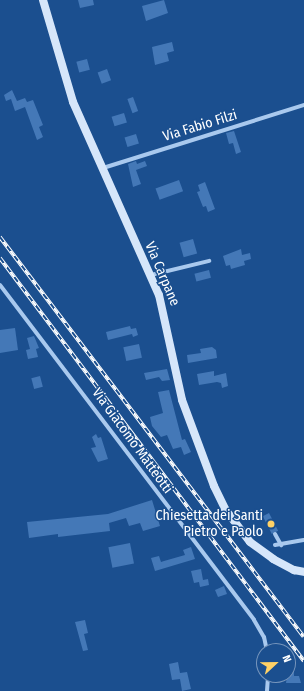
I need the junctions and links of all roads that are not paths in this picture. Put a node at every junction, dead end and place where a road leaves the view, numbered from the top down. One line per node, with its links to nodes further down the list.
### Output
1 (42, 0): 3 (street, Via Carpane)
2 (304, 105): 3 (street, Via Fabio Filzi)
3 (103, 168): 5 (street, Via Carpane)
4 (209, 261): 5 (street)
5 (151, 275): 11 (street, Via Carpane)
6 (0, 285): 12 (street, Via Giacomo Matteotti)
7 (275, 534): 10 (street)
8 (304, 540): 10 (street)
9 (276, 545): 10 (street)
10 (281, 545)
11 (304, 572)
12 (265, 643)

